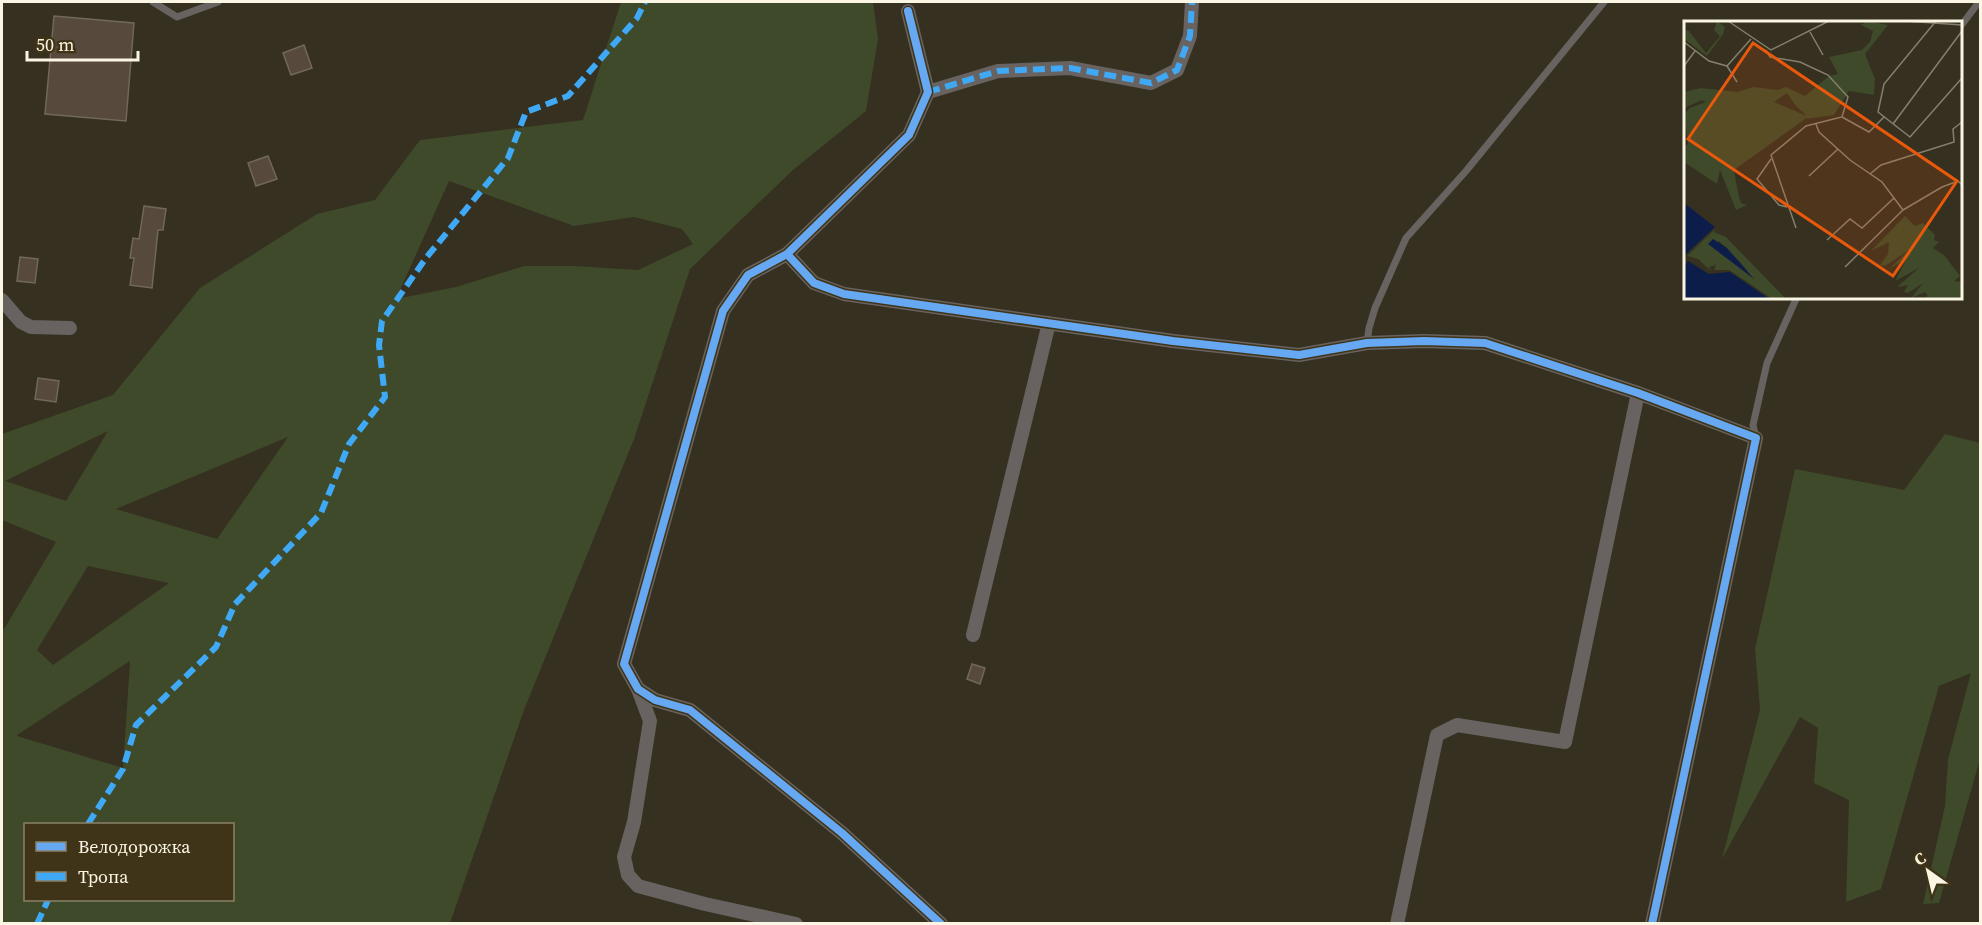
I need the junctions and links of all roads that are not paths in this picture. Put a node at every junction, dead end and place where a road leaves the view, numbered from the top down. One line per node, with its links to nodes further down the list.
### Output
1 (153, 2): 2 (lane)
2 (218, 2)
3 (1191, 2): 8 (street)
4 (1604, 2): 14 (lane)
5 (1979, 2): 7 (lane)
6 (907, 6): 8 (street)
7 (1961, 24)
8 (928, 92): 9 (street)
9 (786, 254): 12 (street); 18 (street)
10 (1797, 298): 16 (lane)
11 (2, 300): 13 (street)
12 (1049, 323): 14 (street); 17 (street)
13 (70, 328)
14 (1368, 343): 15 (street)
15 (1638, 393): 16 (street); 21 (street)
16 (1756, 438): 22 (street)
17 (973, 635)
18 (638, 688): 19 (street); 20 (street)
19 (796, 924)
20 (941, 924)
21 (1397, 924)
22 (1652, 924)

